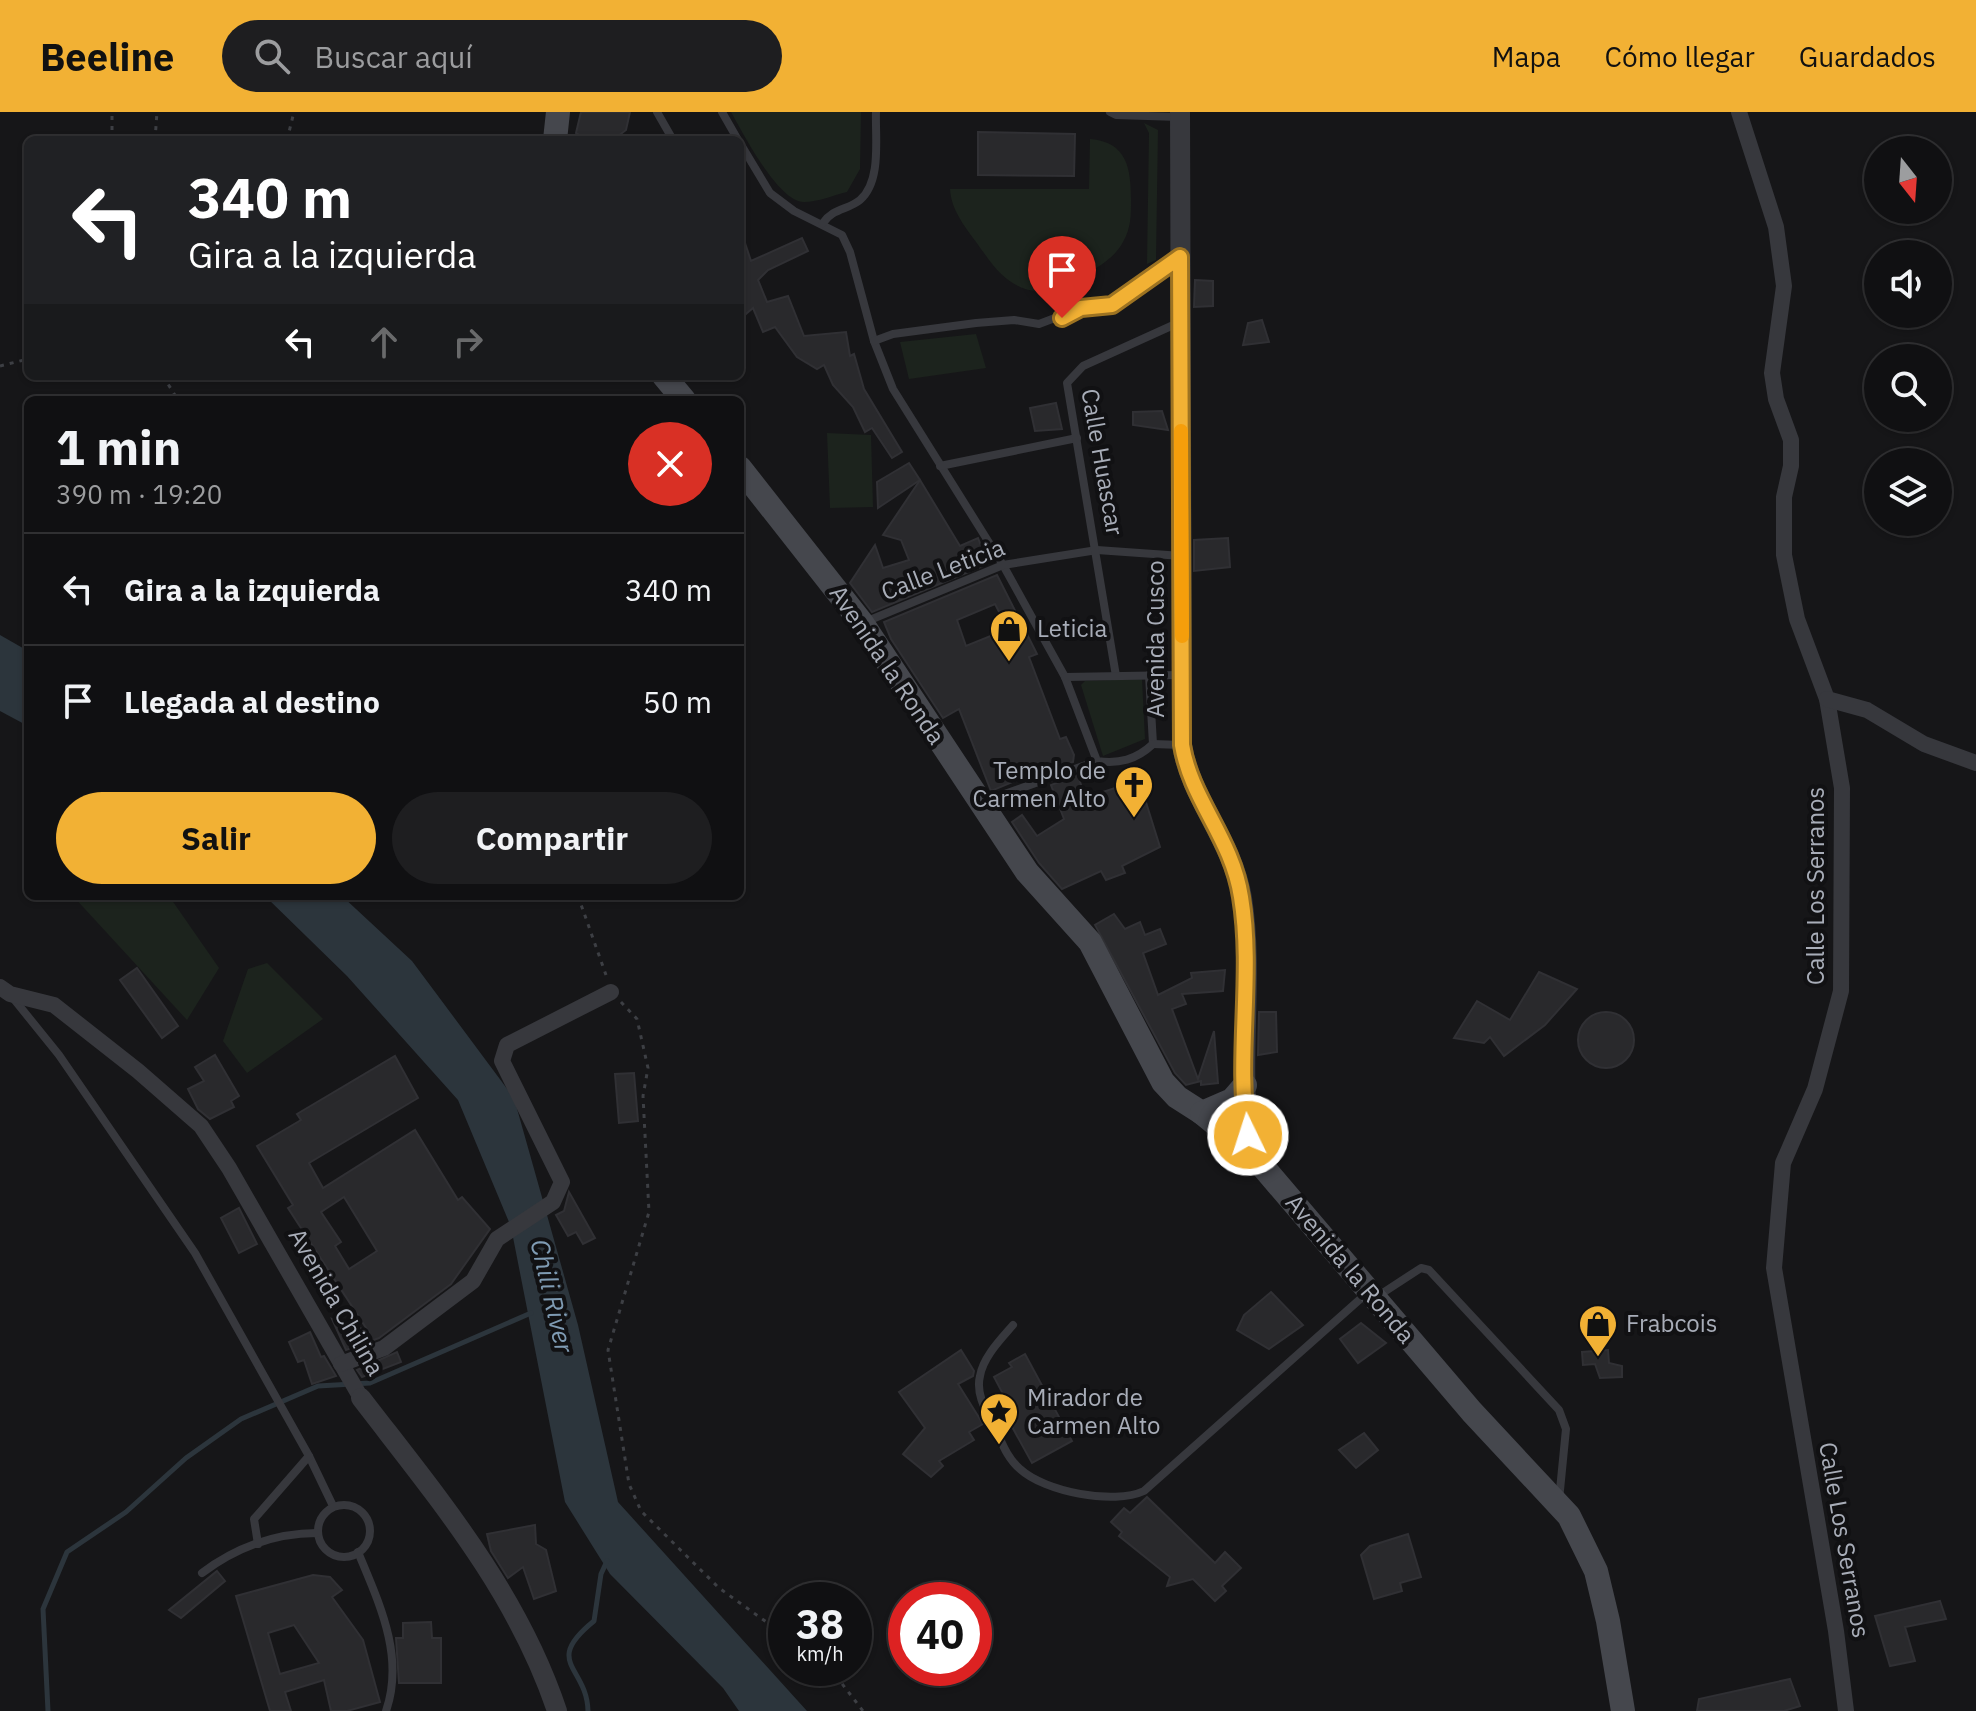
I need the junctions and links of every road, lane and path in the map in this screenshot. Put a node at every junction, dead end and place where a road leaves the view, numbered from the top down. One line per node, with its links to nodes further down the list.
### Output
1 (112, 112): 11 (path)
2 (157, 112): 12 (path)
3 (294, 112): 13 (path)
4 (558, 112): 14 (main road)
5 (657, 112): 15 (lane)
6 (722, 112): 16 (lane)
7 (876, 112): 18 (lane)
8 (1110, 112): 10 (lane)
9 (1739, 112): 37 (street, Calle Los Serranos)
10 (1180, 115): 19 (street, Avenida Cusco)
11 (112, 136)
12 (155, 136)
13 (288, 136)
14 (555, 136)
15 (671, 136)
16 (736, 136)
17 (744, 150): 18 (lane)
18 (823, 223): 21 (lane)
19 (1180, 257): 20 (street, Avenida Cusco); 21 (lane)
20 (1180, 321): 26 (lane, Calle Huascar); 30 (street, Avenida Cusco)
21 (874, 341): 27 (lane)
22 (24, 360): 23 (path)
23 (0, 366)
24 (667, 380): 25 (main road)
25 (681, 396)
26 (1077, 438): 27 (lane); 29 (lane, Calle Huascar)
27 (940, 466): 31 (lane)
28 (744, 473): 32 (main road, Avenida la Ronda)
29 (1097, 550): 30 (lane, Calle Leticia); 31 (lane, Calle Leticia); 35 (lane, Calle Huascar)
30 (1183, 556): 34 (street, Avenida Cusco)
31 (1003, 565): 32 (lane, Calle Leticia); 36 (lane)
32 (862, 623): 42 (main road, Avenida la Ronda)
33 (1149, 675): 34 (lane); 35 (lane); 38 (lane)
34 (1181, 675): 39 (street, Avenida Cusco)
35 (1116, 676): 36 (lane)
36 (1065, 677): 40 (lane)
37 (1827, 699): 41 (street); 66 (street, Calle Los Serranos)
38 (1153, 744): 39 (lane); 40 (lane)
39 (1182, 745): 46 (street, Avenida Cusco)
40 (1097, 761): 42 (lane)
41 (1976, 763)
42 (980, 803): 47 (main road, Avenida la Ronda)
43 (579, 900): 45 (path)
44 (9, 992): 51 (street, Avenida Chilina); 53 (lane)
45 (611, 992): 51 (street); 60 (path)
46 (1245, 1085): 47 (main road); 48 (street, Avenida Cusco)
47 (1202, 1113): 48 (main road, Avenida la Ronda)
48 (1252, 1154): 49 (main road, Avenida la Ronda)
49 (1372, 1294): 50 (lane); 54 (main road, Avenida la Ronda); 54 (lane)
50 (1013, 1325)
51 (345, 1370): 52 (street, Avenida Chilina)
52 (361, 1398): 63 (street, Avenida Chilina)
53 (307, 1452): 55 (lane); 57 (lane)
54 (1559, 1505): 65 (main road, Avenida la Ronda)
55 (333, 1506): 56 (lane); 58 (lane)
56 (317, 1533): 57 (lane); 58 (lane)
57 (258, 1544): 59 (lane)
58 (358, 1552): 62 (lane)
59 (202, 1573)
60 (768, 1623)
61 (844, 1686): 64 (path)
62 (386, 1711)
63 (557, 1711)
64 (863, 1711)
65 (1623, 1711)
66 (1846, 1711)

